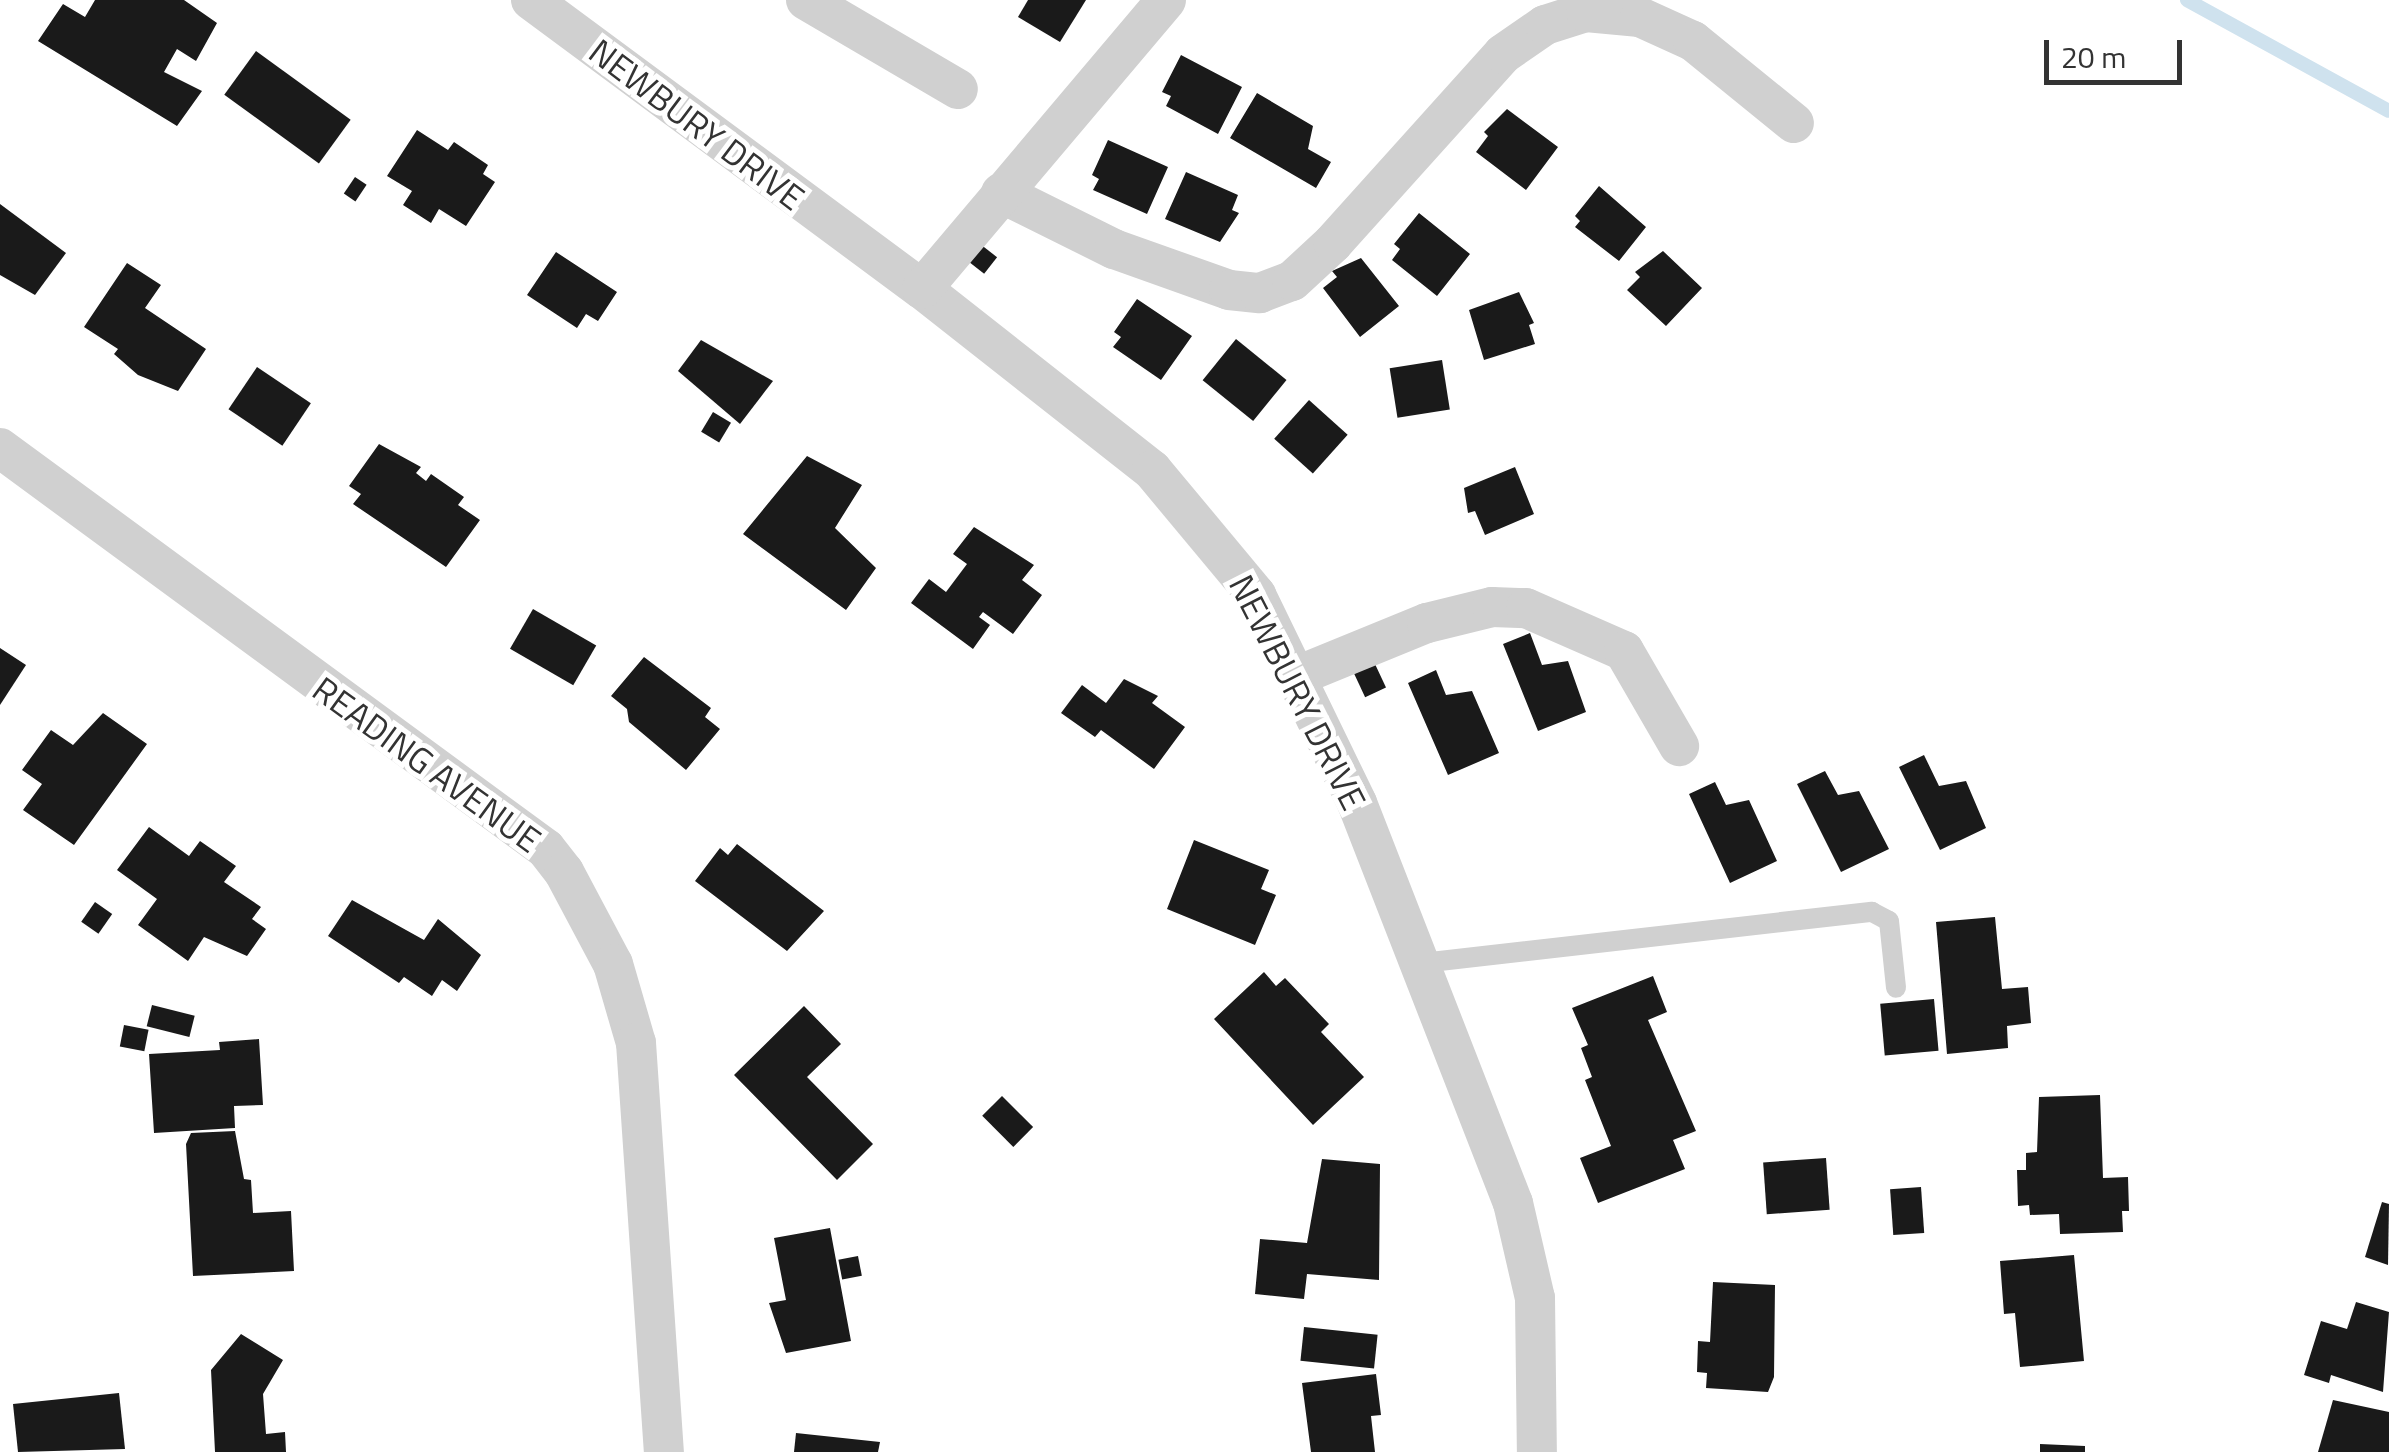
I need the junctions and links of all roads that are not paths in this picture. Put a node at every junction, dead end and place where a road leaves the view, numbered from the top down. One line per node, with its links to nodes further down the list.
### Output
1 (531, 0): 7 (street, NEWBURY DRIVE)
2 (806, 0): 4 (street)
3 (1166, 0): 6 (street)
4 (958, 89)
5 (1794, 124): 6 (street)
6 (1001, 193): 7 (street)
7 (922, 289): 9 (street, NEWBURY DRIVE)
8 (0, 448): 13 (street, READING AVENUE)
9 (1297, 676): 10 (street); 11 (street, NEWBURY DRIVE)
10 (1680, 746)
11 (1422, 963): 12 (lane); 14 (street, NEWBURY DRIVE)
12 (1896, 988)
13 (664, 1452)
14 (1538, 1452)

